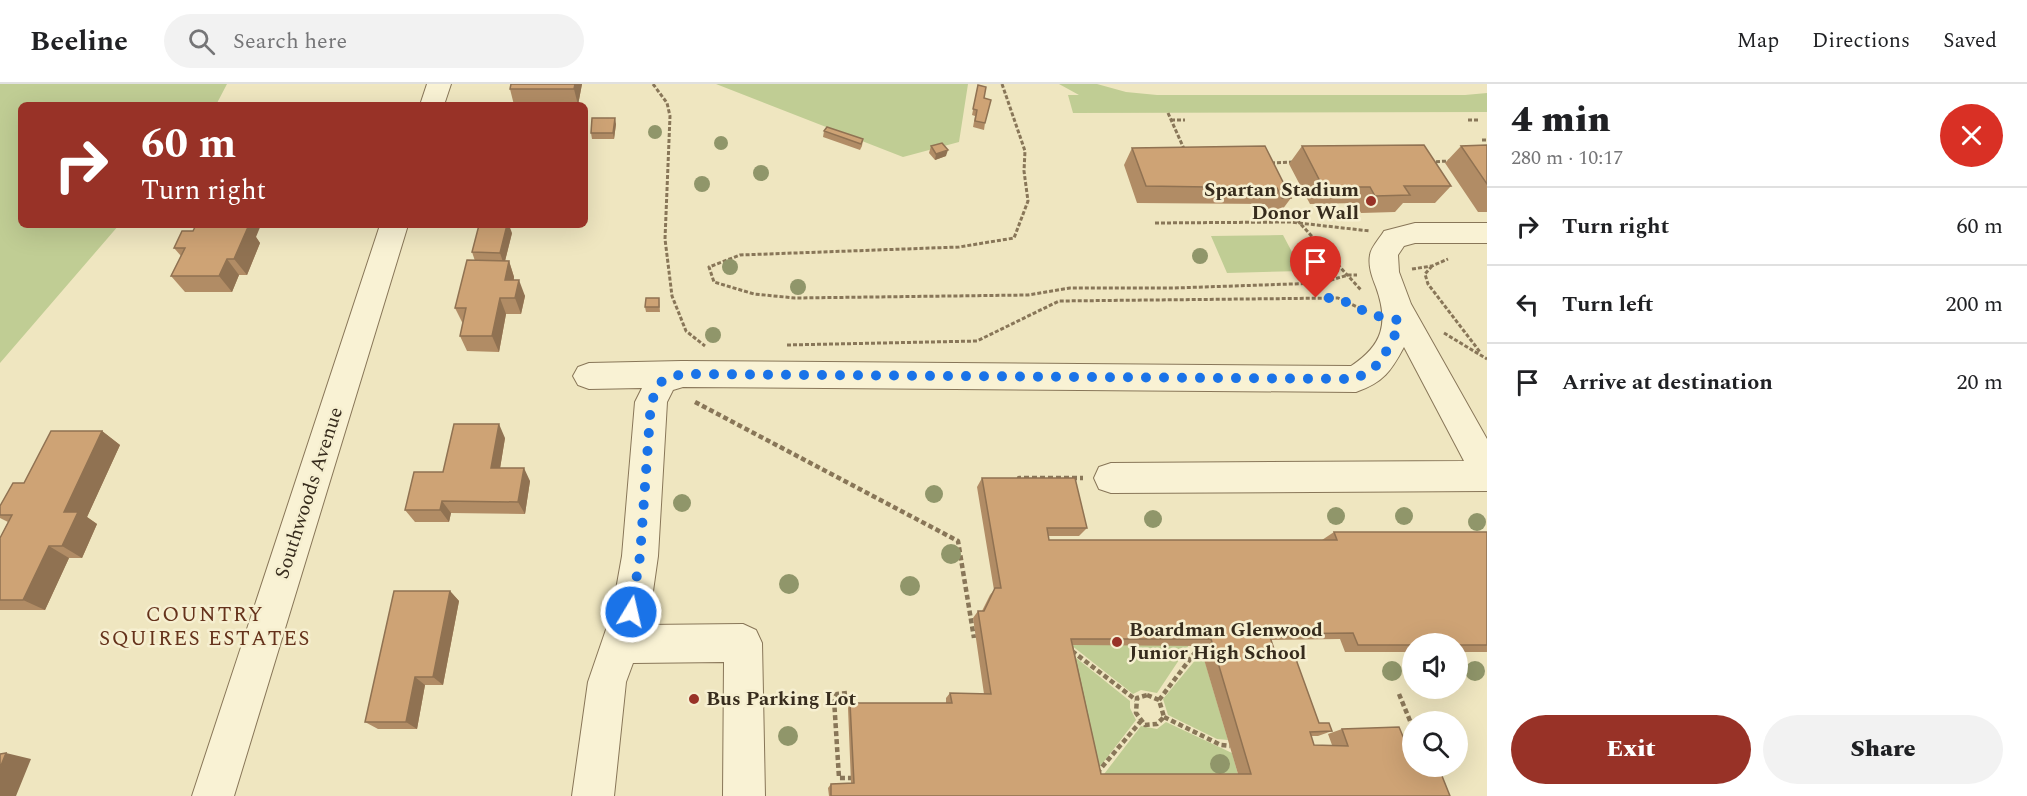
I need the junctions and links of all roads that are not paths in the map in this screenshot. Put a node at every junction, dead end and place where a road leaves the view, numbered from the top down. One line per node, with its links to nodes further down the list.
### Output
1 (439, 84): 2 (street)
2 (433, 102)
3 (393, 228): 12 (street, Southwoods Avenue)
4 (1487, 233): 5 (street)
5 (1401, 316): 7 (street); 8 (street)
6 (589, 375): 7 (street)
7 (686, 387): 11 (street)
8 (1487, 471)
9 (1487, 476): 10 (street)
10 (1111, 478)
11 (620, 644): 13 (street); 14 (street)
12 (213, 796)
13 (593, 796)
14 (744, 796)

